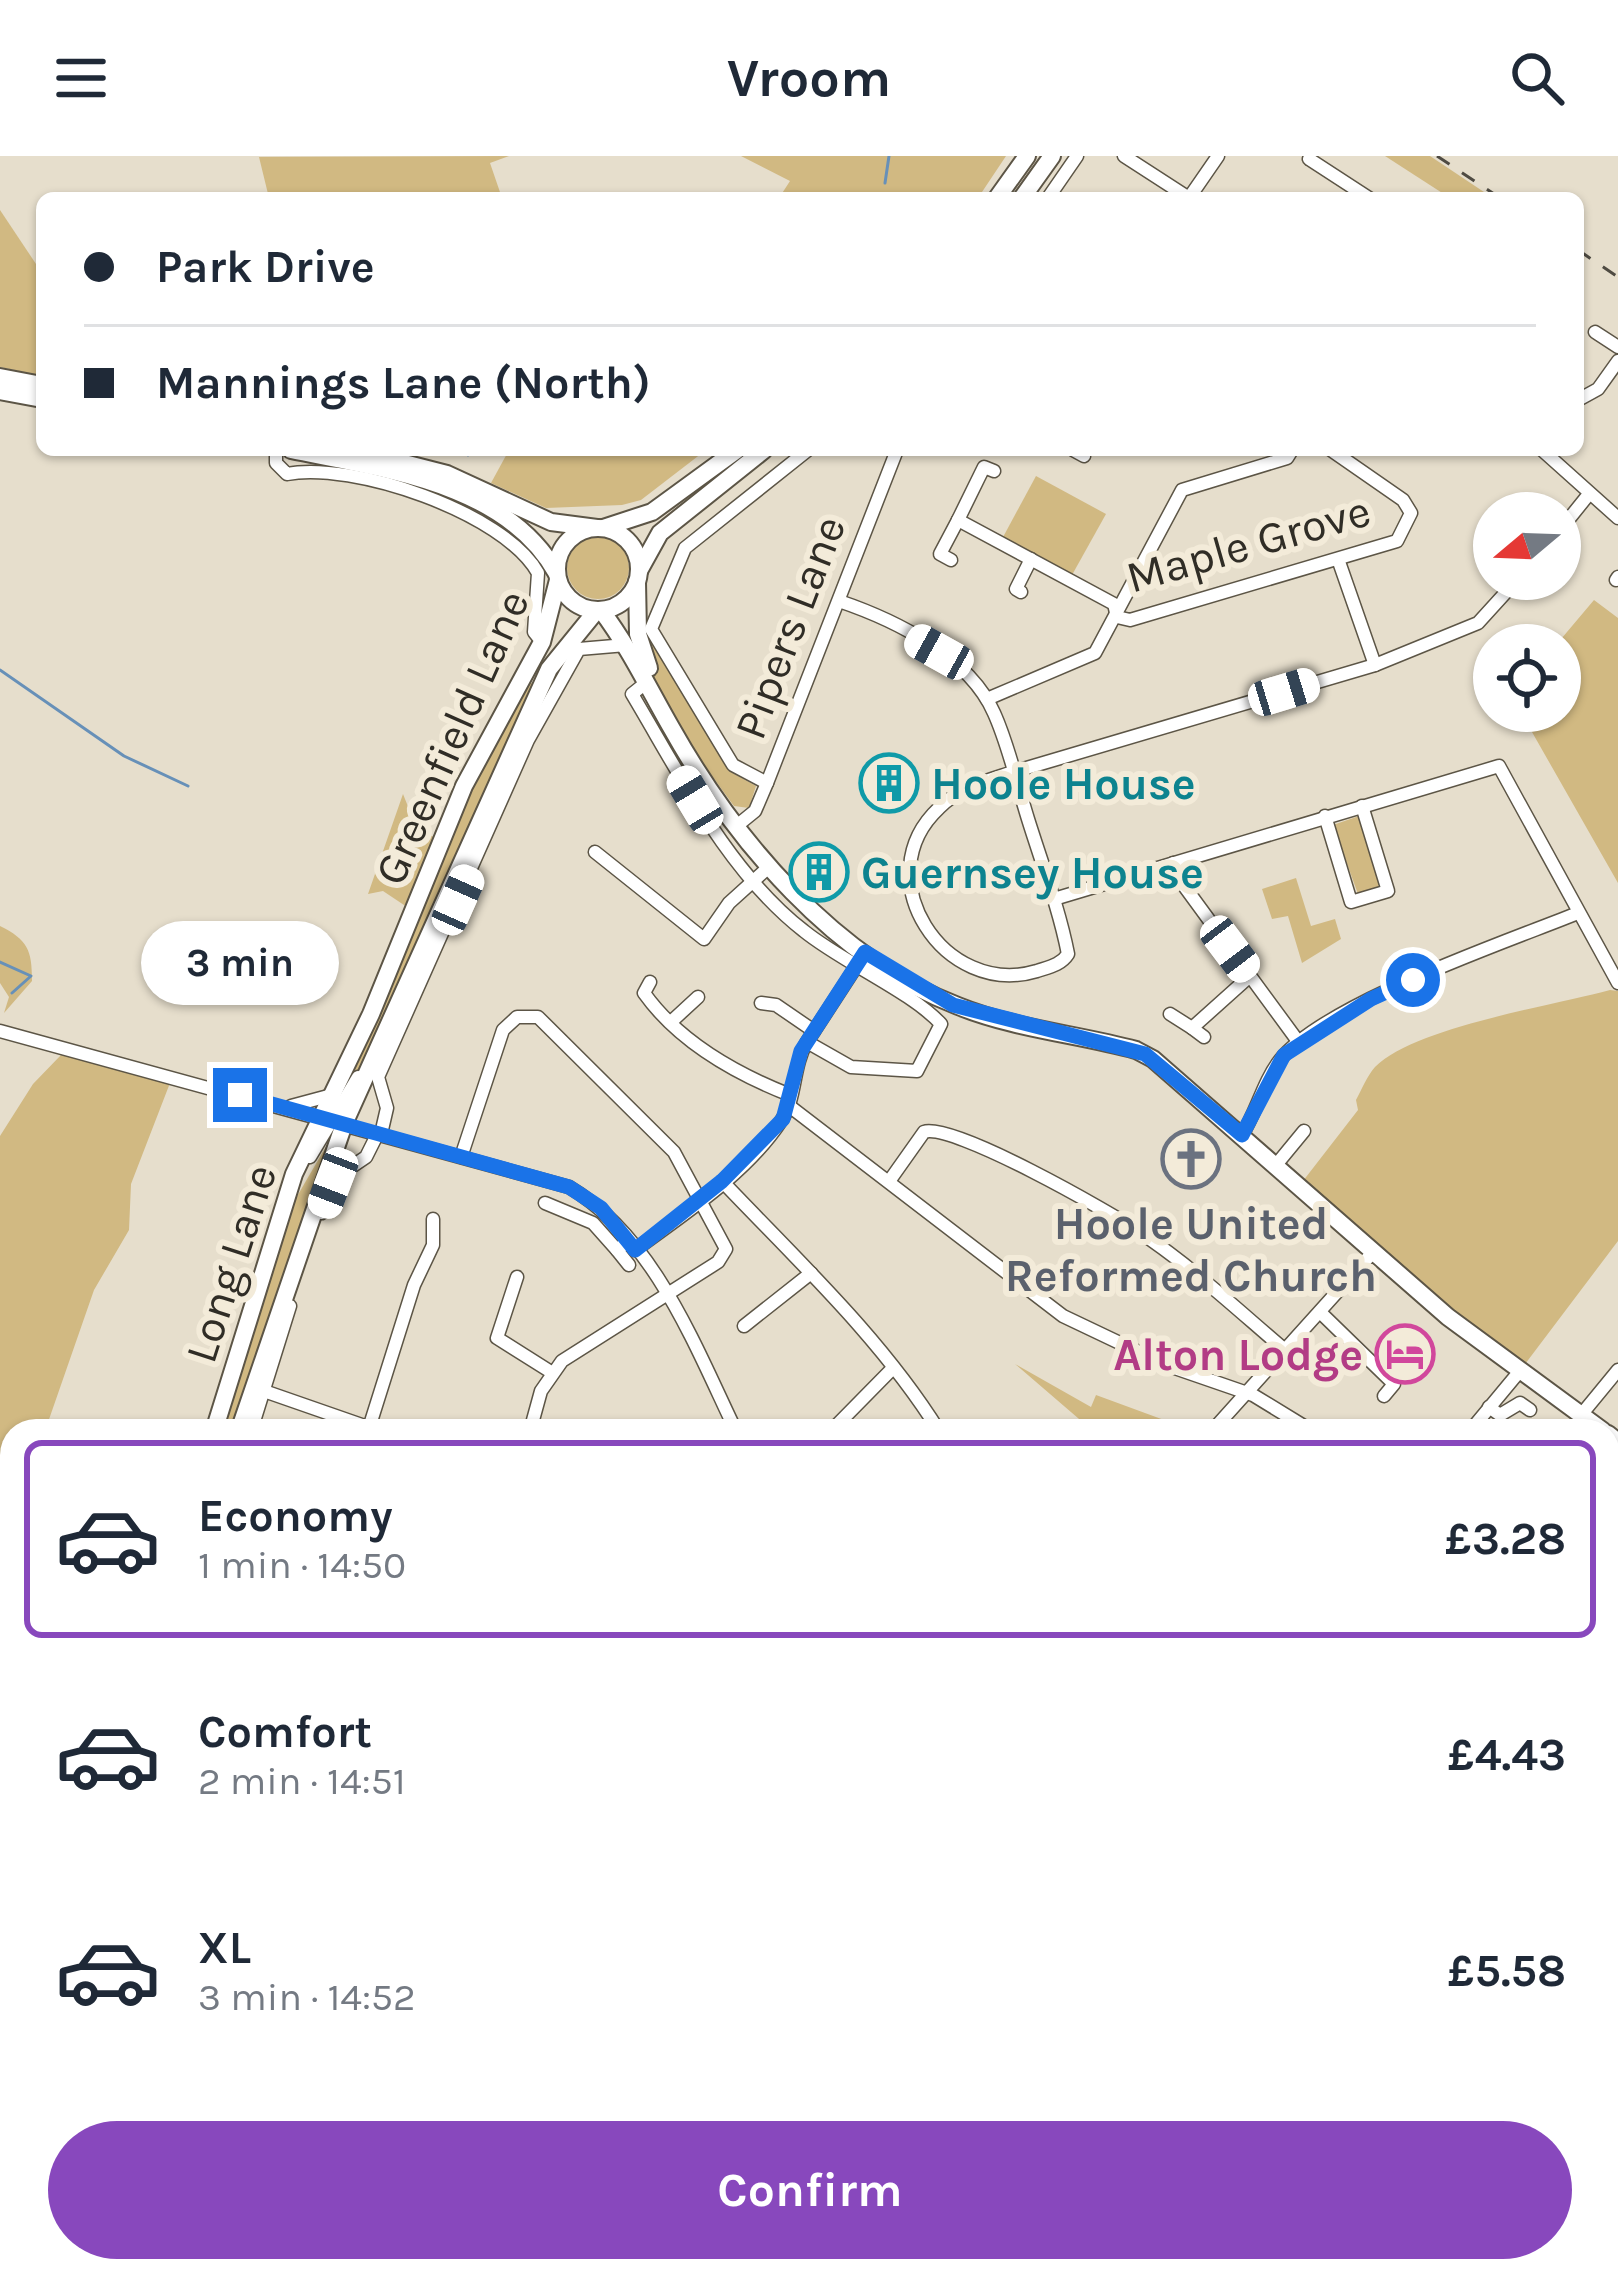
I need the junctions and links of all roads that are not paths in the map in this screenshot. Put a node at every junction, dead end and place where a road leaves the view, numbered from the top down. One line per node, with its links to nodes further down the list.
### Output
1 (1027, 156): 9 (highway)
2 (1052, 156): 8 (highway)
3 (1061, 156): 8 (highway)
4 (1077, 156): 11 (street)
5 (1124, 156): 12 (street)
6 (1217, 156): 13 (street)
7 (1310, 159): 14 (street)
8 (1040, 174): 10 (highway)
9 (1001, 192)
10 (1026, 192)
11 (1052, 192)
12 (1180, 192)
13 (1193, 192)
14 (1360, 192)
15 (1595, 332): 16 (street)
16 (1618, 347)
17 (1618, 361): 21 (street)
18 (0, 376): 19 (highway)
19 (36, 384)
20 (0, 391): 22 (highway)
21 (1584, 397)
22 (36, 398)
23 (276, 456): 49 (street)
24 (319, 456): 42 (highway)
25 (376, 456): 38 (highway)
26 (728, 456): 38 (highway)
27 (756, 456): 43 (highway)
28 (800, 456): 56 (street)
29 (891, 456): 46 (street, Pipers Lane)
30 (1288, 456): 48 (street)
31 (1340, 456): 40 (street, Maple Grove)
32 (1548, 456): 34 (street)
33 (994, 471): 37 (street)
34 (1589, 494): 35 (street); 36 (street)
35 (1581, 504)
36 (1618, 518)
37 (958, 520): 39 (street, Maple Grove); 41 (street)
38 (599, 528): 42 (highway); 43 (highway)
39 (1031, 559): 44 (street); 48 (street, Maple Grove)
40 (1338, 559): 48 (street, Maple Grove); 51 (street)
41 (951, 560)
42 (558, 577): 47 (highway); 49 (highway, Greenfield Lane)
43 (638, 577): 47 (highway); 54 (highway)
44 (1022, 592)
45 (1499, 600): 51 (street)
46 (838, 602): 53 (street); 56 (street, Pipers Lane)
47 (599, 610): 50 (highway); 81 (highway, Greenfield Lane)
48 (1117, 617): 53 (street)
49 (542, 642): 78 (highway, Greenfield Lane)
50 (626, 645): 52 (highway); 83 (street, Greenfield Lane)
51 (1375, 665): 55 (street)
52 (647, 682): 54 (highway); 63 (street)
53 (987, 699): 55 (street)
54 (673, 731): 59 (highway)
55 (1013, 772): 64 (street); 64 (street)
56 (767, 783): 59 (street, Pipers Lane)
57 (1362, 806): 58 (street); 58 (street); 65 (street)
58 (1325, 816): 61 (street)
59 (739, 824): 62 (highway)
60 (595, 852): 63 (street)
61 (1173, 863): 64 (street); 68 (street)
62 (770, 866): 63 (street); 66 (highway)
63 (752, 880): 67 (street)
64 (1054, 899)
65 (1578, 913): 70 (street); 77 (street)
66 (865, 952): 67 (street); 84 (highway)
67 (854, 969): 76 (street); 76 (street)
68 (1250, 976): 73 (street); 77 (street)
69 (650, 982): 74 (street)
70 (1618, 982)
71 (698, 997): 74 (street)
72 (761, 1003): 76 (street)
73 (1170, 1013)
74 (672, 1021): 79 (street)
75 (0, 1031): 80 (street)
76 (810, 1036): 79 (street)
77 (1300, 1044): 84 (street)
78 (332, 1095): 80 (street); 81 (highway, Greenfield Lane)
79 (789, 1100): 87 (street); 88 (street)
80 (284, 1105): 81 (street)
81 (332, 1122): 83 (street); 111 (highway, Long Lane); 112 (highway, Long Lane)
82 (1304, 1131): 86 (street)
83 (379, 1134): 85 (street); 105 (street, Long Lane)
84 (1242, 1135): 86 (highway)
85 (461, 1156): 89 (street); 92 (street)
86 (1276, 1165): 93 (highway)
87 (890, 1180): 100 (street); 106 (street)
88 (722, 1181): 89 (street); 95 (street)
89 (702, 1199): 92 (street); 97 (street)
90 (552, 1202): 92 (street)
91 (433, 1219): 115 (street)
92 (627, 1247): 94 (street); 97 (street)
93 (1374, 1251): 98 (street); 104 (highway)
94 (628, 1265)
95 (811, 1273): 99 (street); 101 (street)
96 (517, 1277): 103 (street)
97 (666, 1294): 103 (street); 117 (street)
98 (1322, 1314): 100 (street); 107 (street)
99 (744, 1326)
100 (1286, 1351): 106 (street)
101 (893, 1368): 118 (street); 119 (street)
102 (1618, 1370): 110 (street)
103 (551, 1372): 116 (street)
104 (1519, 1372): 108 (street); 110 (highway)
105 (264, 1391): 113 (street, Long Lane); 114 (street)
106 (1244, 1392): 120 (street); 121 (street)
107 (1384, 1396)
108 (1489, 1407): 109 (street); 122 (street)
109 (1530, 1410)
110 (1582, 1415): 123 (highway)
111 (218, 1419)
112 (243, 1419)
113 (255, 1419)
114 (345, 1419)
115 (377, 1419)
116 (534, 1419)
117 (730, 1419)
118 (843, 1419)
119 (930, 1419)
120 (1222, 1419)
121 (1291, 1419)
122 (1480, 1419)
123 (1587, 1419)

